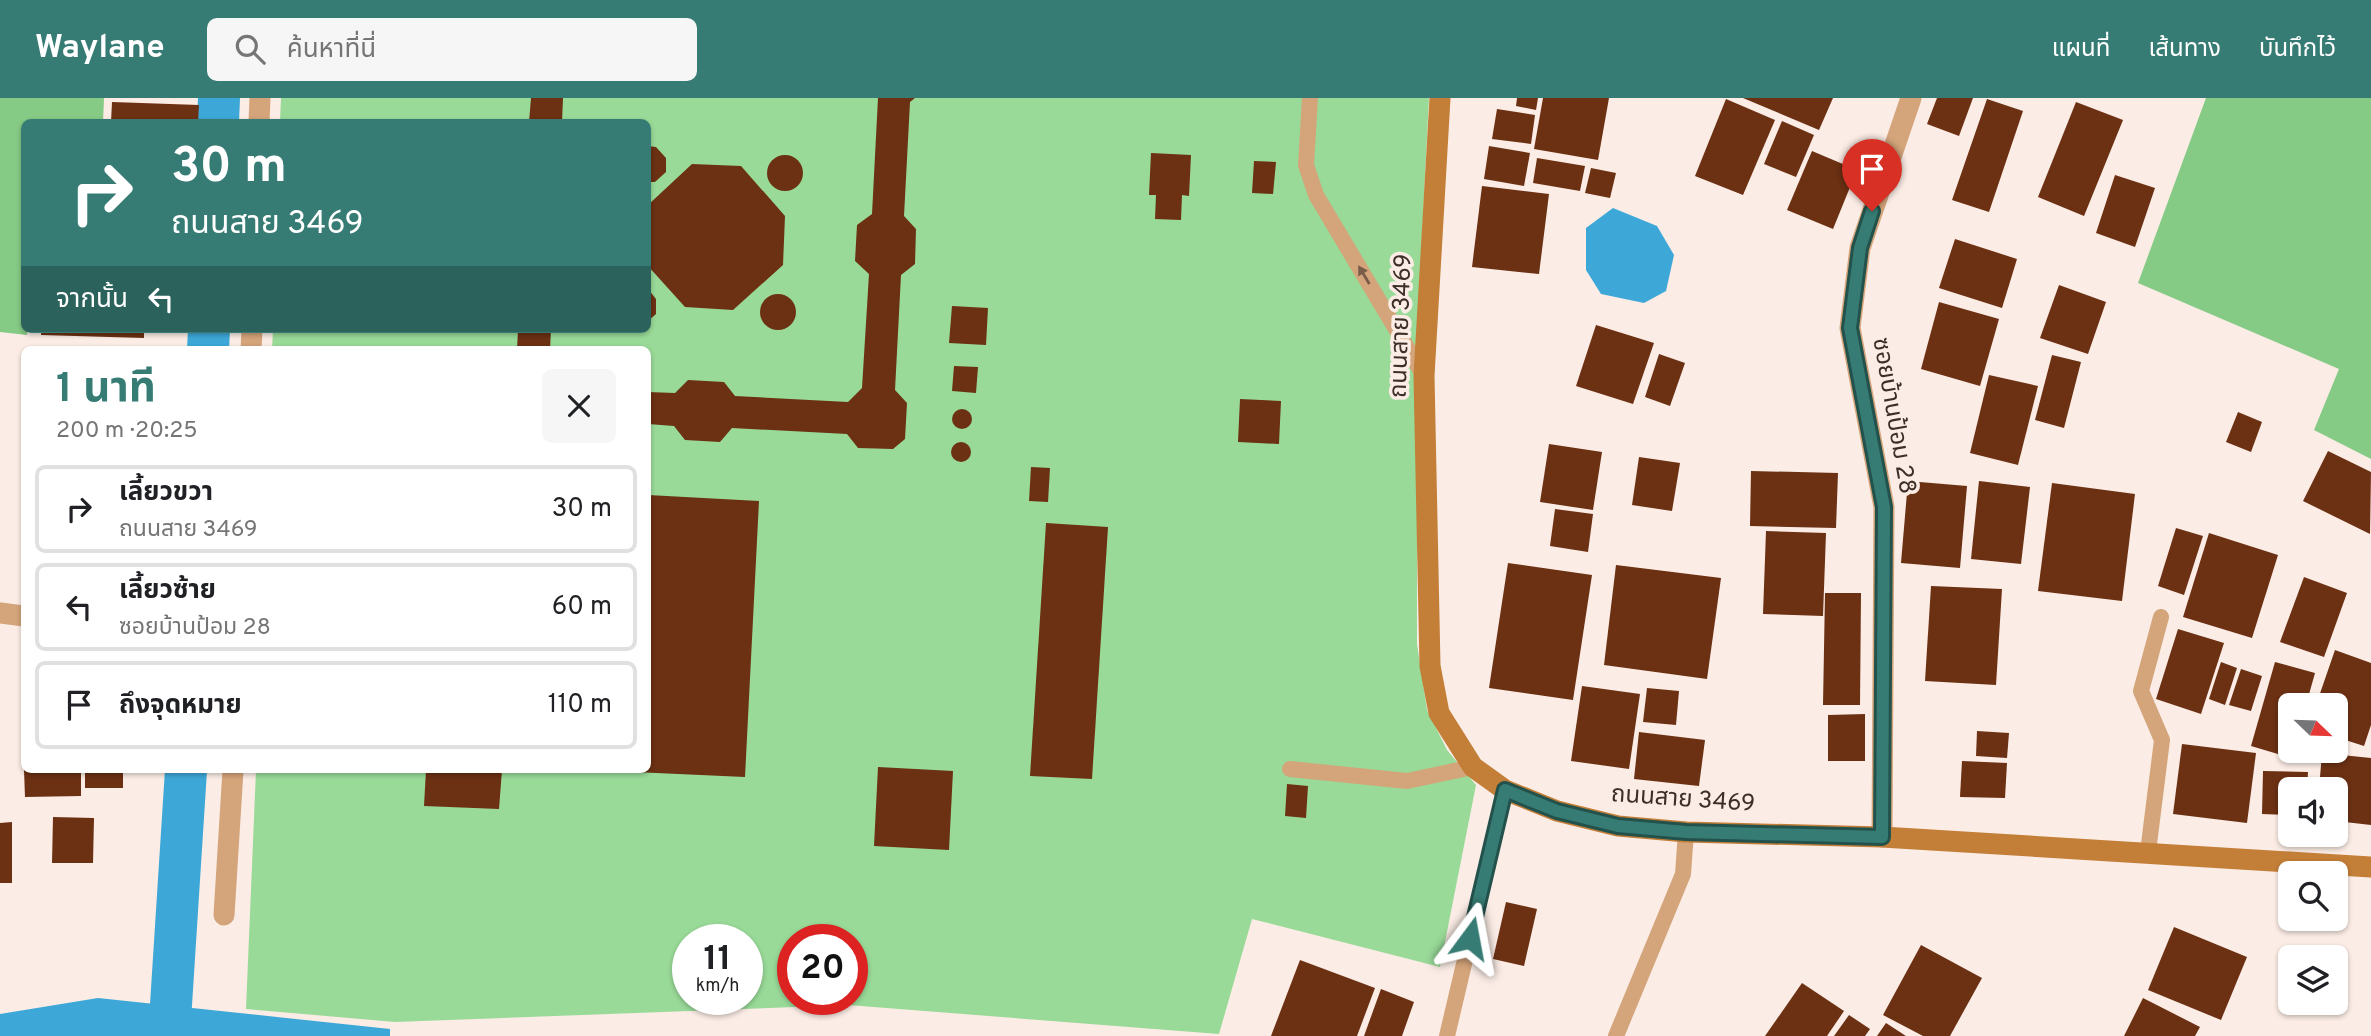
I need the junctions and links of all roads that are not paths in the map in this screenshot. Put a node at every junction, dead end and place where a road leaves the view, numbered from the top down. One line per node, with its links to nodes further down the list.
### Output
1 (260, 98): 5 (street)
2 (1310, 98): 6 (lane, one-way to 2)
3 (1440, 98): 6 (street, ถนนสาย 3469)
4 (1911, 98): 15 (street, ซอยบ้านป้อม 28)
5 (259, 119)
6 (1424, 376): 10 (street, ถนนสาย 3469)
7 (0, 613): 8 (street)
8 (21, 616)
9 (2161, 617): 16 (lane)
10 (1473, 767): 11 (lane); 13 (street, ถนนสาย 3469)
11 (1290, 769)
12 (233, 773): 18 (street)
13 (1505, 790): 14 (street, ถนนสาย 3469); 19 (lane)
14 (1686, 832): 15 (street, ถนนสาย 3469); 20 (lane)
15 (1882, 837): 16 (street, ถนนสาย 3469)
16 (2148, 852): 17 (street, ถนนสาย 3469)
17 (2371, 867)
18 (224, 915)
19 (1447, 1036)
20 (1616, 1036)

